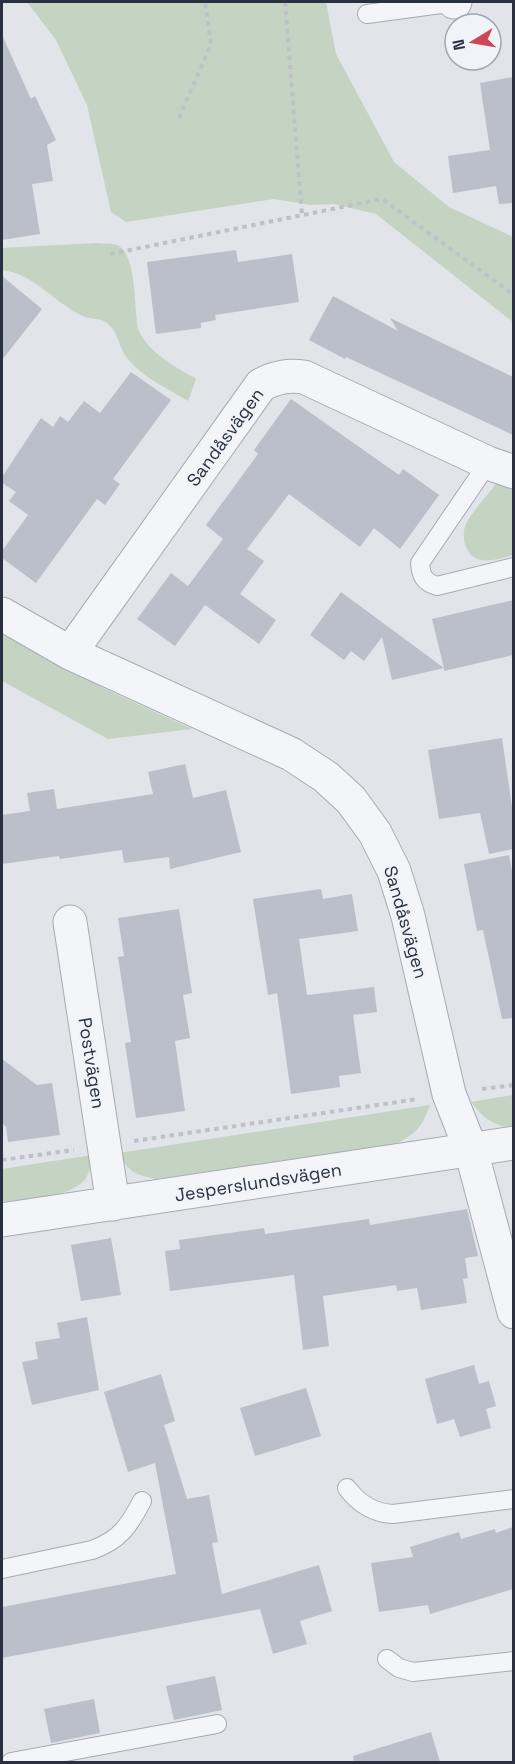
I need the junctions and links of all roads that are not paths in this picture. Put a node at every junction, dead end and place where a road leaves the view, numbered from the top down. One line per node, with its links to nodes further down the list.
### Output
1 (455, 2): 2 (lane)
2 (367, 14)
3 (501, 468): 4 (lane); 6 (street, Sandåsvägen)
4 (513, 567)
5 (2, 614): 6 (street, Sandåsvägen)
6 (70, 653): 9 (street, Sandåsvägen)
7 (70, 922): 10 (street, Postvägen)
8 (513, 1143): 9 (street, Jesperslundsvägen)
9 (471, 1150): 10 (street, Jesperslundsvägen); 12 (street, Sandåsvägen)
10 (113, 1204): 11 (street, Jesperslundsvägen)
11 (2, 1220)
12 (513, 1312)
13 (347, 1488): 14 (lane)
14 (513, 1499)
15 (142, 1501): 16 (lane)
16 (2, 1569)
17 (387, 1659): 18 (lane)
18 (513, 1661)
19 (217, 1724): 20 (lane)
20 (11, 1762)

